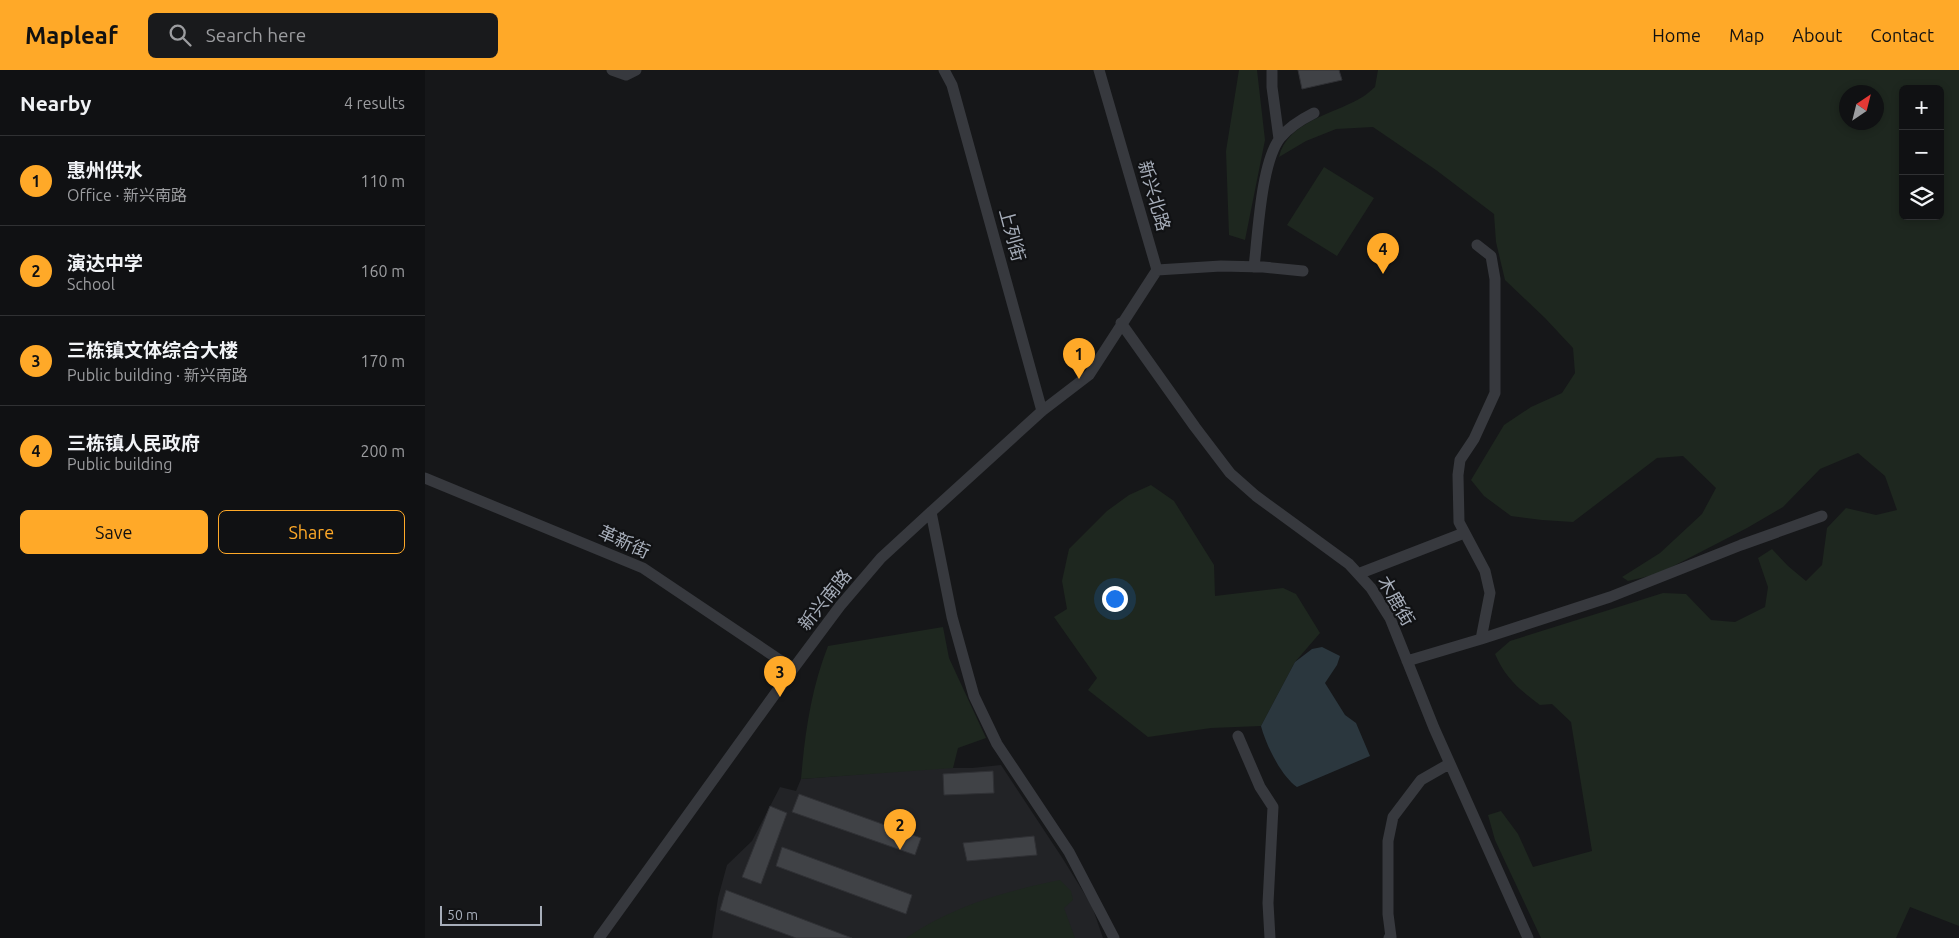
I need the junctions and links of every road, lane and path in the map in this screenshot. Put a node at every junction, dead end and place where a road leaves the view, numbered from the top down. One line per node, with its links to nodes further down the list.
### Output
1 (612, 70): 2 (street)
2 (636, 70)
3 (944, 70): 13 (street, 上列街)
4 (1099, 70): 10 (street, 新兴北路)
5 (1272, 71): 7 (street)
6 (1314, 113): 7 (street)
7 (1279, 139): 9 (street)
8 (1477, 245): 17 (street)
9 (1254, 266): 10 (street); 11 (street)
10 (1157, 270): 12 (street)
11 (1303, 271)
12 (1121, 323): 13 (street, 新兴南路); 18 (street, 木鹿街)
13 (1042, 411): 15 (street, 新兴南路)
14 (425, 478): 21 (street, 革新街)
15 (931, 512): 21 (street, 新兴南路); 25 (street)
16 (1822, 516): 19 (street)
17 (1465, 533): 18 (street); 19 (street)
18 (1358, 574): 20 (street, 木鹿街)
19 (1481, 639): 20 (street)
20 (1407, 661): 23 (street, 木鹿街)
21 (793, 669): 24 (street, 新兴南路)
22 (1238, 736): 26 (street)
23 (1449, 764): 27 (street); 28 (street, 木鹿街)
24 (599, 938)
25 (1114, 938)
26 (1270, 938)
27 (1389, 938)
28 (1528, 938)

